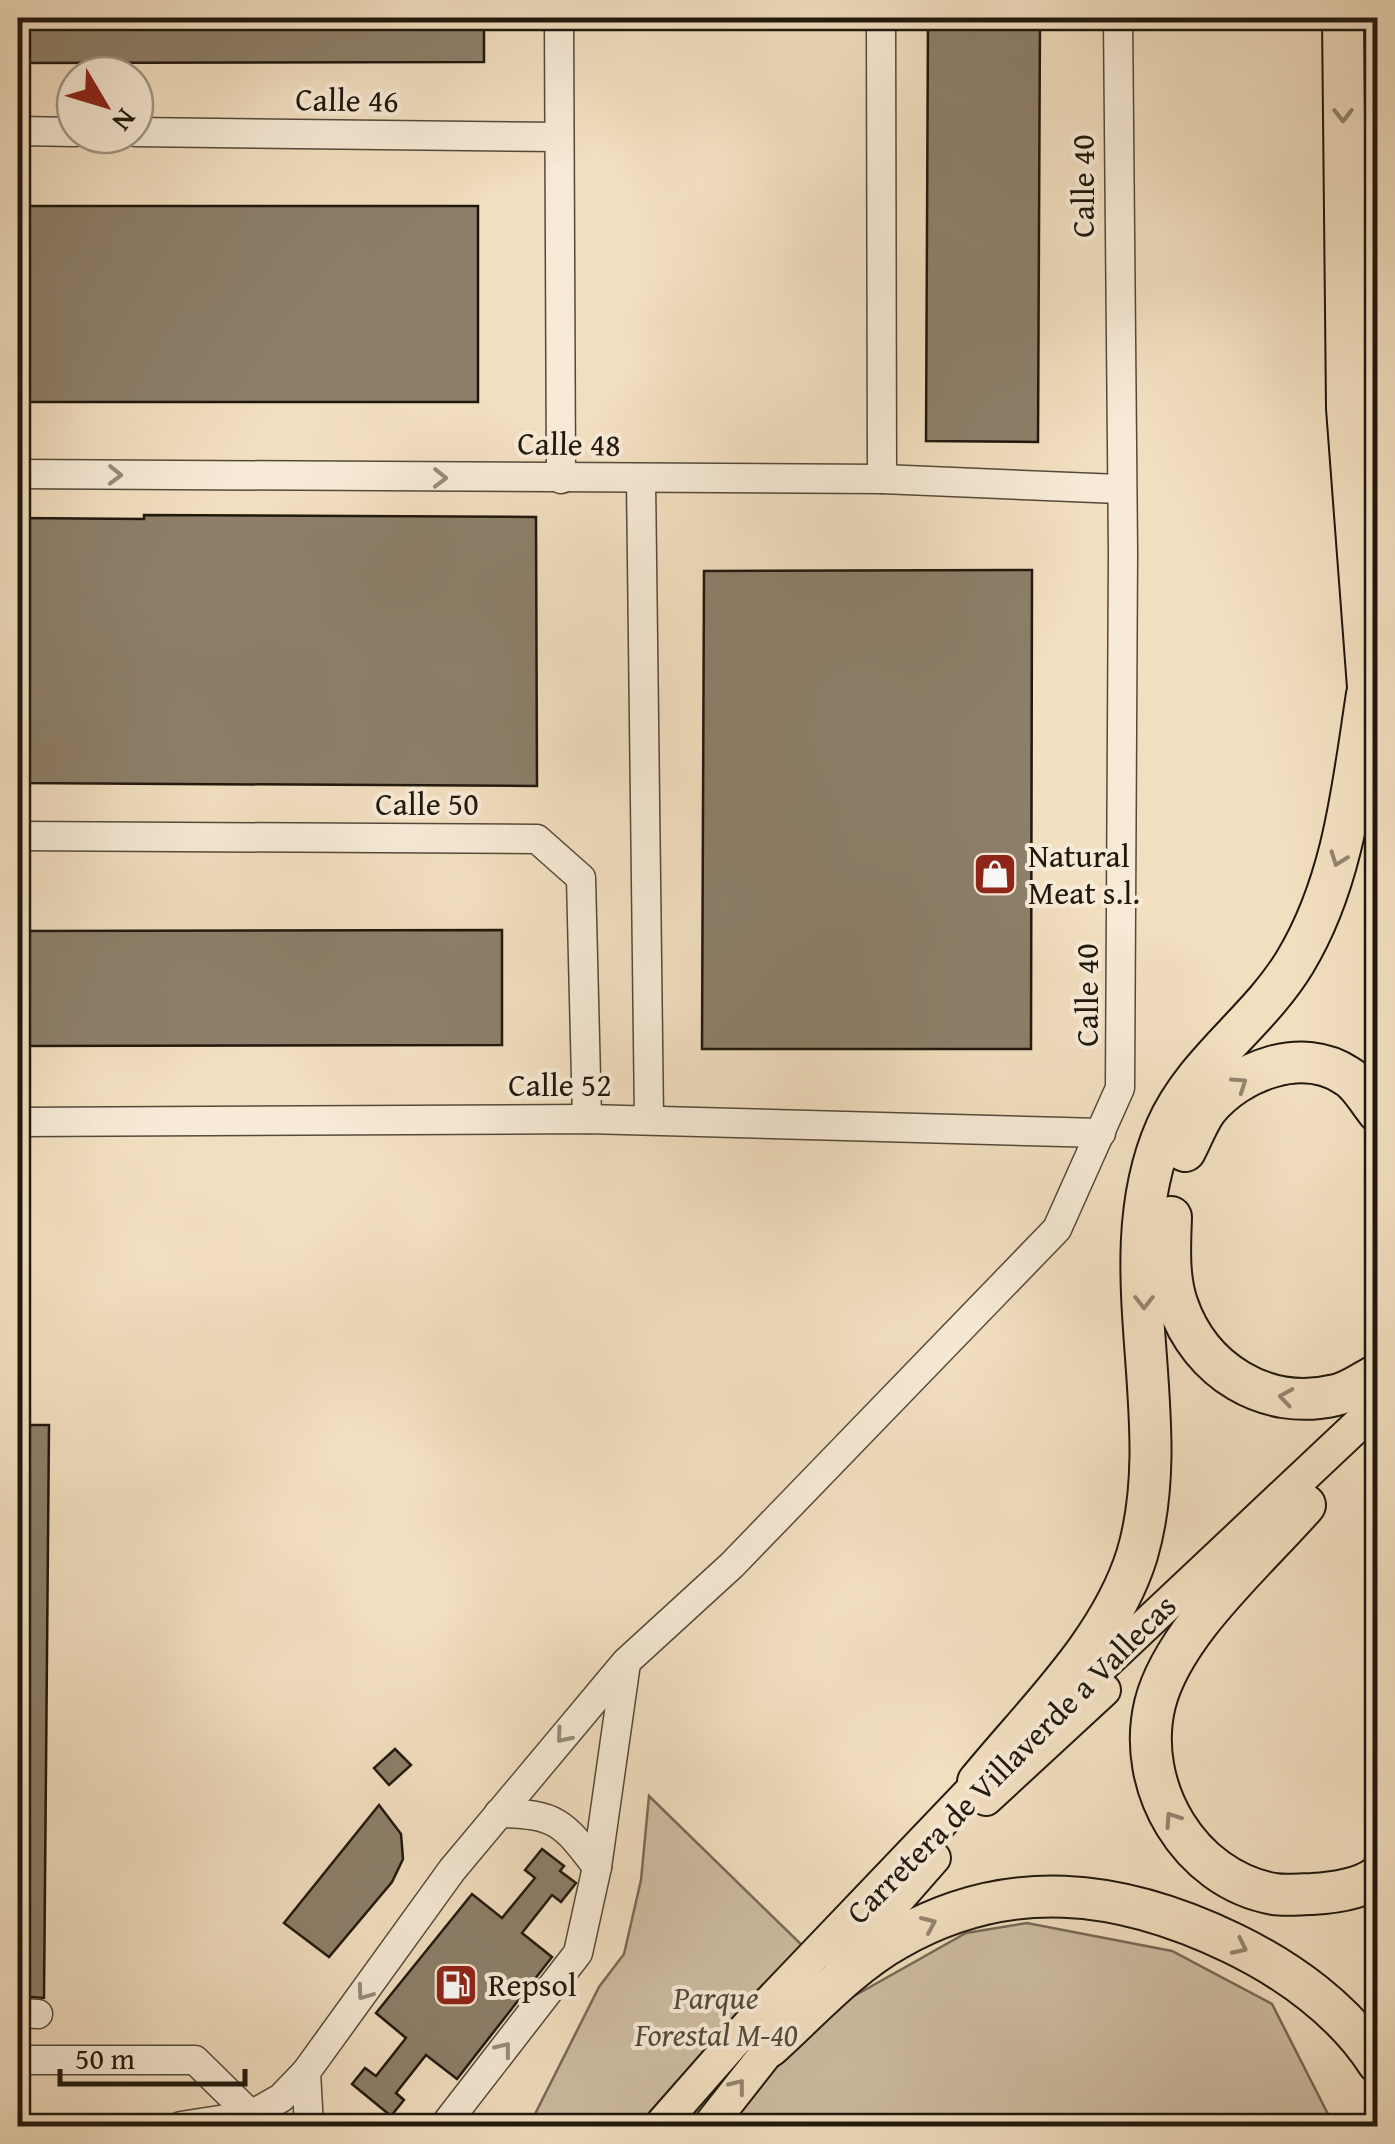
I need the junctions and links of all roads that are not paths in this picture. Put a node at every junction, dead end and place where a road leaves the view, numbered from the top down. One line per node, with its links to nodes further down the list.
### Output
1 (560, 18): 8 (street)
2 (882, 18): 12 (street)
3 (1118, 18): 13 (street, Calle 40)
4 (1343, 18): 14 (highway, one-way to 14)
5 (18, 131): 6 (street)
6 (55, 132)
7 (155, 132): 8 (street, Calle 46)
8 (559, 137): 10 (street)
9 (18, 474): 10 (street, Calle 48, one-way to 10)
10 (560, 479): 11 (street, Calle 48)
11 (641, 480): 12 (street, Calle 48); 19 (street)
12 (882, 480): 13 (street, Calle 48)
13 (1119, 488): 21 (street, Calle 40)
14 (1367, 694): 15 (highway); 27 (highway, one-way to 27)
15 (1378, 820)
16 (18, 836): 18 (street, Calle 50)
17 (1378, 1112): 22 (highway, one-way to 17)
18 (586, 1119): 19 (street, Calle 52); 20 (street, Calle 52)
19 (649, 1120): 21 (street, Calle 52)
20 (18, 1122)
21 (1101, 1133): 26 (street, Calle 40)
22 (1378, 1374)
23 (1378, 1406): 27 (main road, Carretera de Villaverde a Vallecas)
24 (1378, 1435): 25 (main road, Carretera de Villaverde a Vallecas)
25 (1305, 1505): 30 (highway, one-way to 25); 31 (main road, Carretera de Villaverde a Vallecas)
26 (626, 1662): 28 (street, Calle 40, one-way to 28); 29 (street)
27 (978, 1782): 40 (main road, Carretera de Villaverde a Vallecas)
28 (500, 1813): 29 (street); 34 (street, Calle 40, one-way to 34)
29 (597, 1867): 36 (street, one-way to 29)
30 (1378, 1876)
31 (769, 2047): 33 (highway, one-way to 33); 41 (main road, Carretera de Villaverde a Vallecas, one-way to 31)
32 (18, 2060): 35 (street)
33 (1378, 2063)
34 (306, 2072): 35 (street, Calle 40); 39 (street)
35 (251, 2114): 37 (street); 38 (street)
36 (456, 2119)
37 (181, 2126)
38 (278, 2126)
39 (309, 2126)
40 (660, 2126)
41 (709, 2126)

